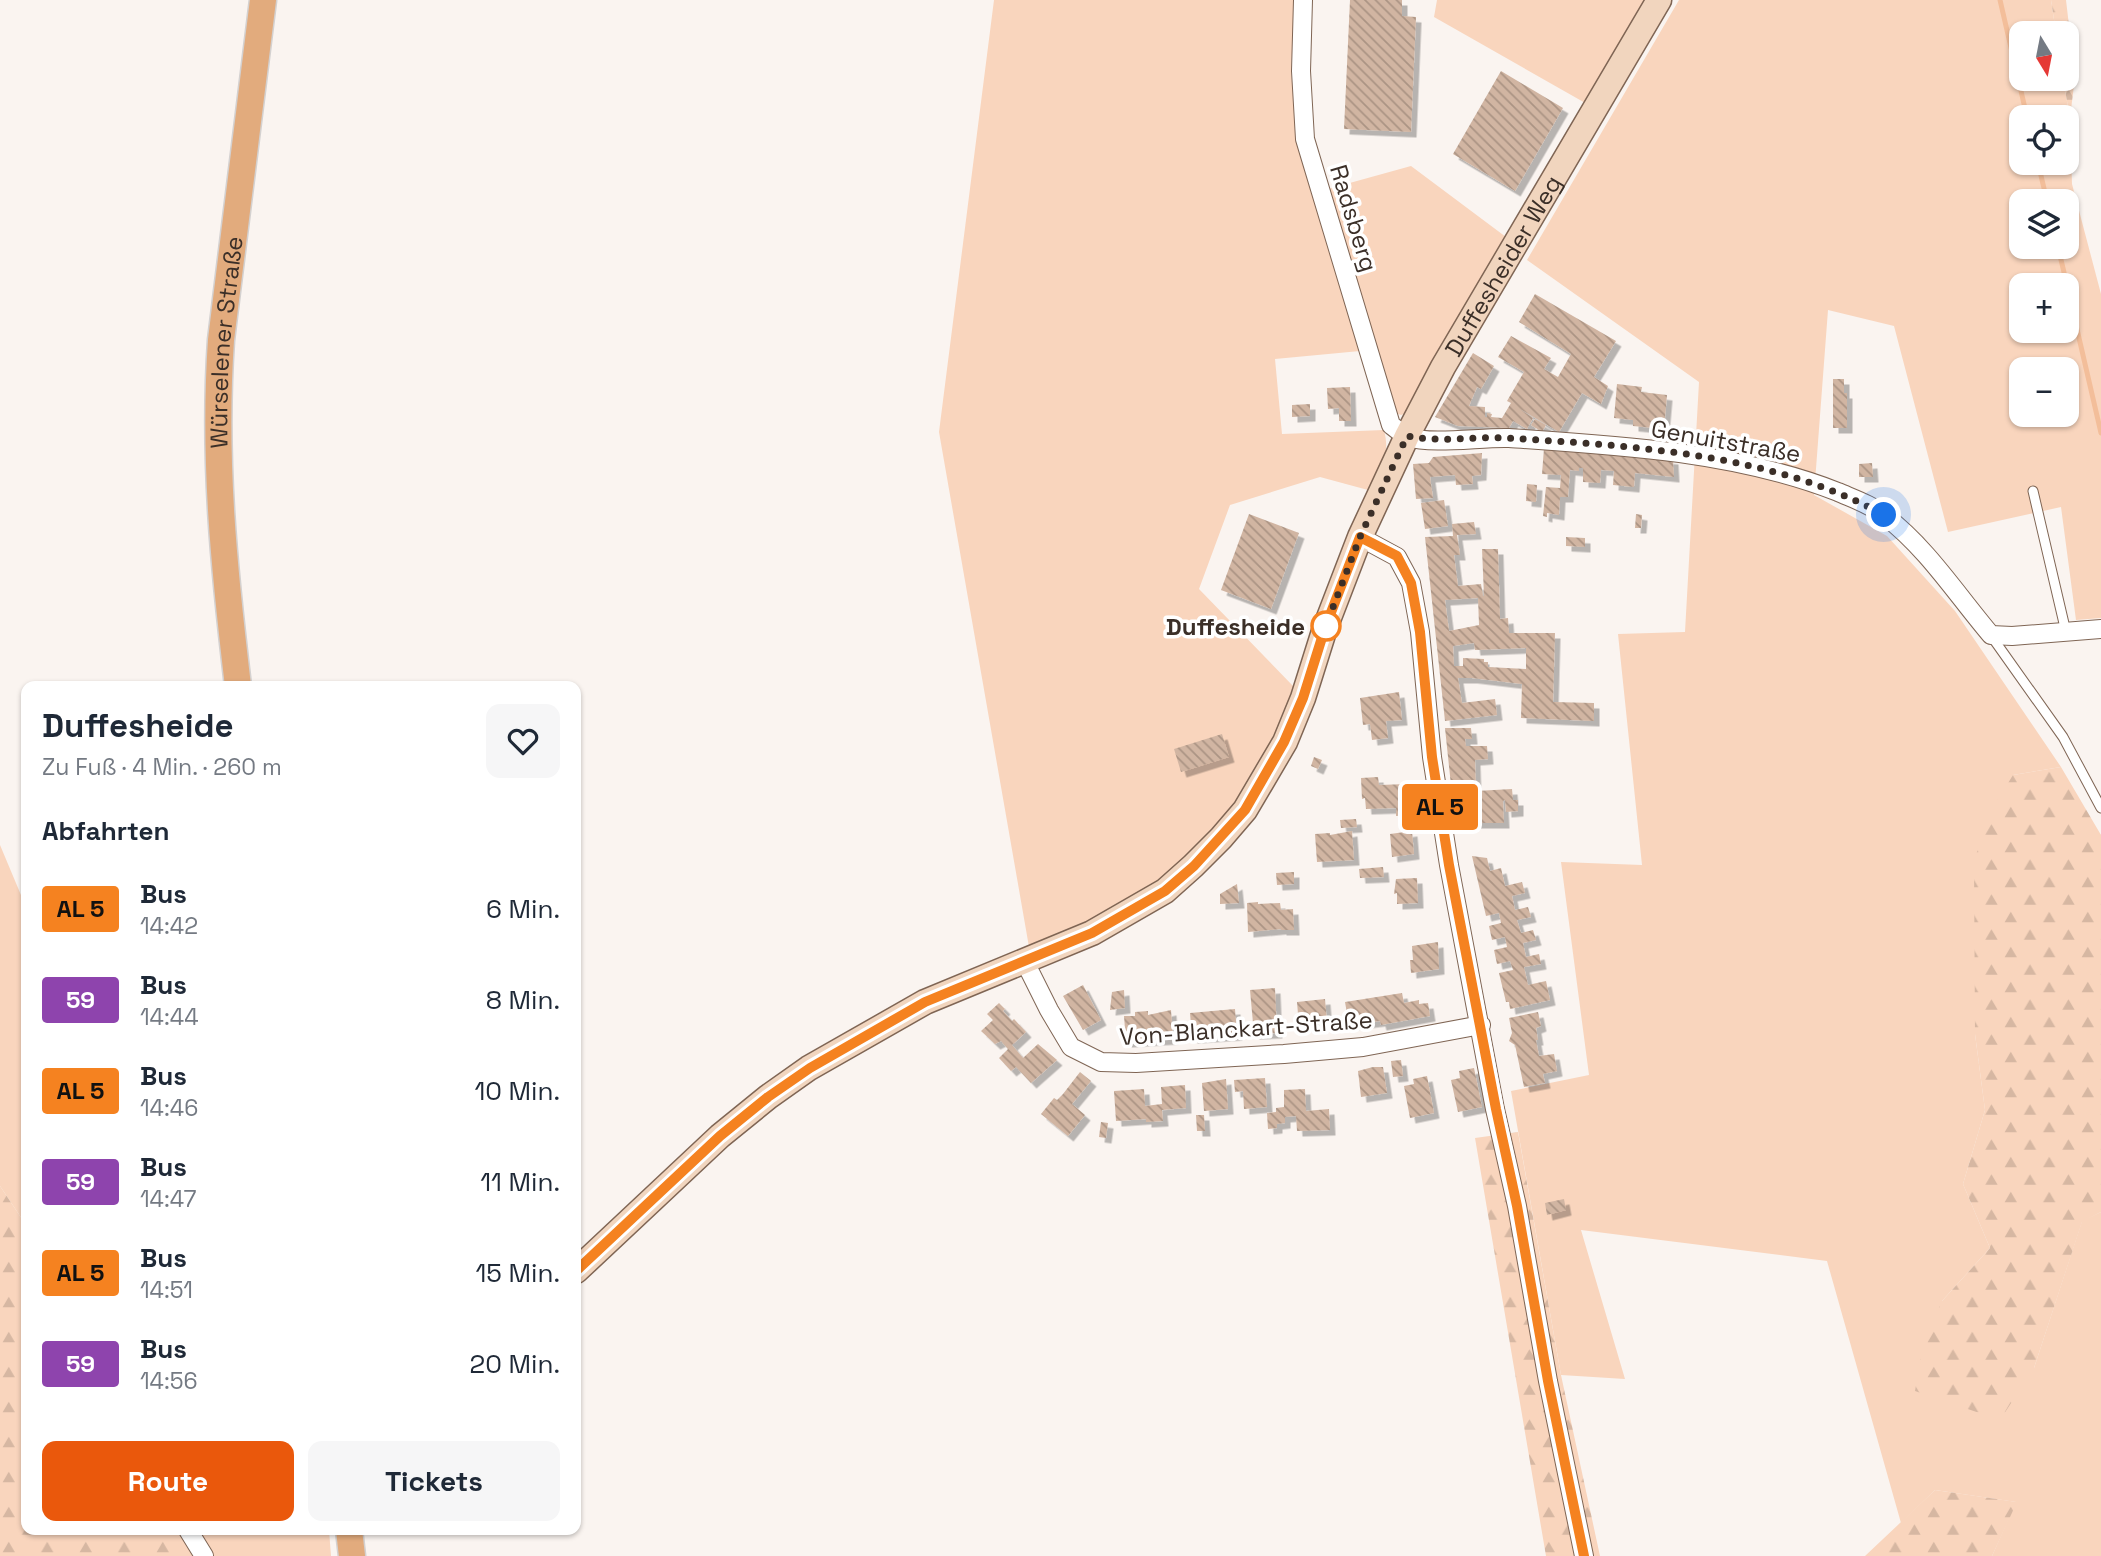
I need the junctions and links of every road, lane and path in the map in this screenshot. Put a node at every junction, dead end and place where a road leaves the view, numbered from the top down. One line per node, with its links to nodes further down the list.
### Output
1 (263, 0): 10 (main road, Würselener Straße)
2 (1303, 0): 4 (street, Radsberg)
3 (1659, 0): 4 (street, Duffesheider Weg)
4 (1407, 436): 6 (street, Duffesheider Weg); 9 (street, Genuitstraße)
5 (2033, 491): 8 (lane)
6 (1360, 537): 12 (street, Duffesheider Weg); 13 (street)
7 (2101, 629): 8 (street)
8 (2066, 632): 9 (street)
9 (1991, 635): 11 (lane)
10 (237, 681)
11 (2101, 808)
12 (1026, 962): 13 (street, Von-Blanckart-Straße); 14 (street, Duffesheider Weg)
13 (1481, 1025): 19 (street)
14 (581, 1266)
15 (191, 1535): 17 (street)
16 (350, 1535): 18 (main road)
17 (204, 1556)
18 (352, 1556)
19 (1584, 1556)

